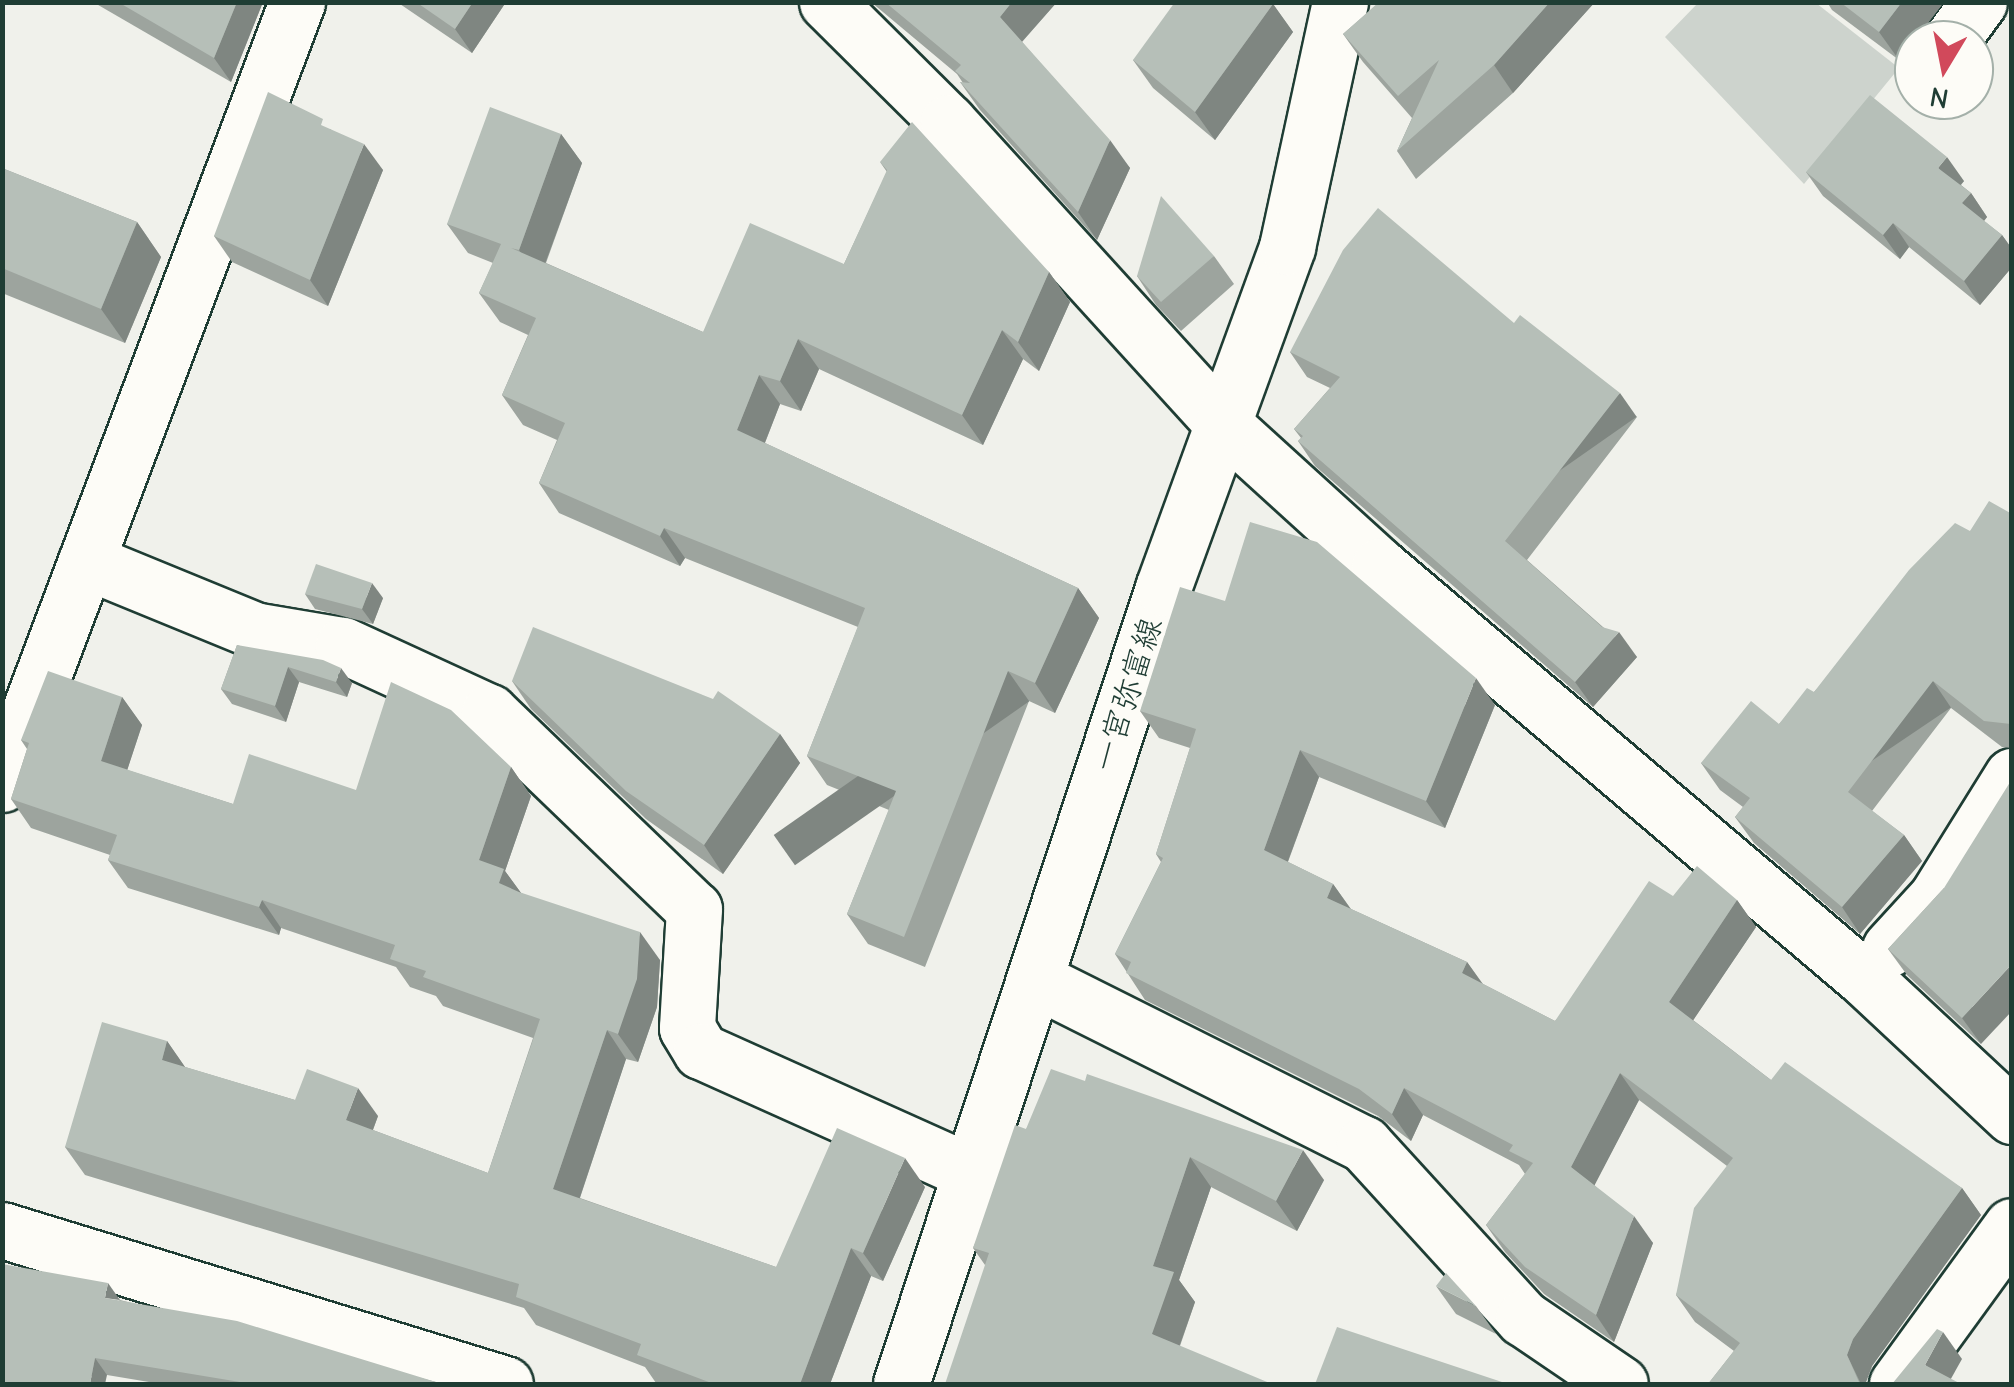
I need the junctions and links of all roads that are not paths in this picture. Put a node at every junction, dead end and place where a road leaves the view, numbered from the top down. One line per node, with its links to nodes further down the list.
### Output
1 (827, 2): 4 (street)
2 (1340, 2): 4 (street, 一宮弥富線)
3 (284, 7): 5 (street)
4 (1223, 424): 8 (street); 9 (street, 一宮弥富線)
5 (86, 561): 7 (street); 11 (street)
6 (2012, 776): 8 (street)
7 (2, 784)
8 (1863, 977): 10 (street)
9 (1036, 980): 11 (street, 一宮弥富線); 16 (street)
10 (2012, 1116)
11 (972, 1173): 15 (street, 一宮弥富線)
12 (2012, 1226): 17 (street)
13 (2, 1230): 14 (street)
14 (505, 1384)
15 (901, 1384)
16 (1620, 1384)
17 (1897, 1384)

